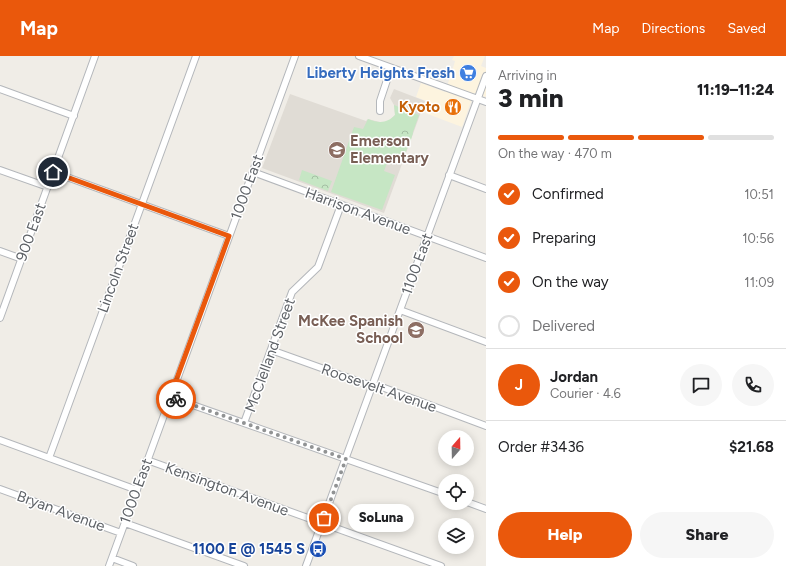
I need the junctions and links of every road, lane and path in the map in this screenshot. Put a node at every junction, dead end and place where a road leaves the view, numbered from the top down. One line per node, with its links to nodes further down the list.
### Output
1 (95, 56): 12 (street, 900 East)
2 (196, 56): 19 (street, Lincoln Street)
3 (295, 56): 15 (street, 1000 East)
4 (359, 56): 5 (street)
5 (378, 59): 6 (street)
6 (391, 68): 9 (street); 11 (street)
7 (486, 76): 9 (street, 1100 East)
8 (0, 89): 12 (street)
9 (477, 99): 10 (street); 16 (street, 1100 East)
10 (486, 102)
11 (380, 110)
12 (74, 116): 14 (street, 900 East)
13 (0, 170): 17 (street)
14 (53, 172): 17 (street, 900 East); 19 (street)
15 (252, 172): 20 (street, Harrison Avenue); 21 (street, 1000 East)
16 (449, 175): 18 (street); 22 (street, 1100 East)
17 (48, 187): 25 (street, 900 East)
18 (486, 189)
19 (142, 204): 21 (street); 35 (street, Lincoln Street)
20 (341, 205): 22 (street, Harrison Avenue); 29 (street, McClelland Street)
21 (229, 236): 31 (street, 1000 East)
22 (427, 237): 24 (street, Harrison Avenue); 26 (street, 1100 East)
23 (0, 251): 25 (street)
24 (486, 258)
25 (22, 259): 27 (street, 900 East)
26 (400, 310): 28 (street); 30 (street, 1100 East)
27 (0, 318)
28 (486, 342)
29 (271, 350): 30 (street, Roosevelt Avenue); 32 (street, McClelland Street)
30 (373, 385): 33 (street, Roosevelt Avenue); 36 (street, 1100 East)
31 (170, 397): 32 (street); 37 (street, 1000 East)
32 (244, 424): 36 (street)
33 (486, 426)
34 (0, 440): 35 (street)
35 (48, 458): 39 (street)
36 (346, 459): 40 (street); 44 (street, 1100 East)
37 (147, 460): 39 (street, 1000 East); 44 (street, Kensington Avenue)
38 (0, 489): 45 (street, Bryan Avenue)
39 (137, 490): 43 (street, 1000 East)
40 (438, 492)
41 (474, 505): 42 (street)
42 (486, 509)
43 (125, 523): 45 (street, 1000 East); 49 (street, Bryan Avenue)
44 (322, 523): 50 (street, 1100 East); 51 (street, Kensington Avenue)
45 (121, 533): 46 (street, 1000 East)
46 (112, 558): 47 (street, 1000 East); 48 (street)
47 (109, 566)
48 (133, 566)
49 (244, 566)
50 (306, 566)
51 (441, 566)

